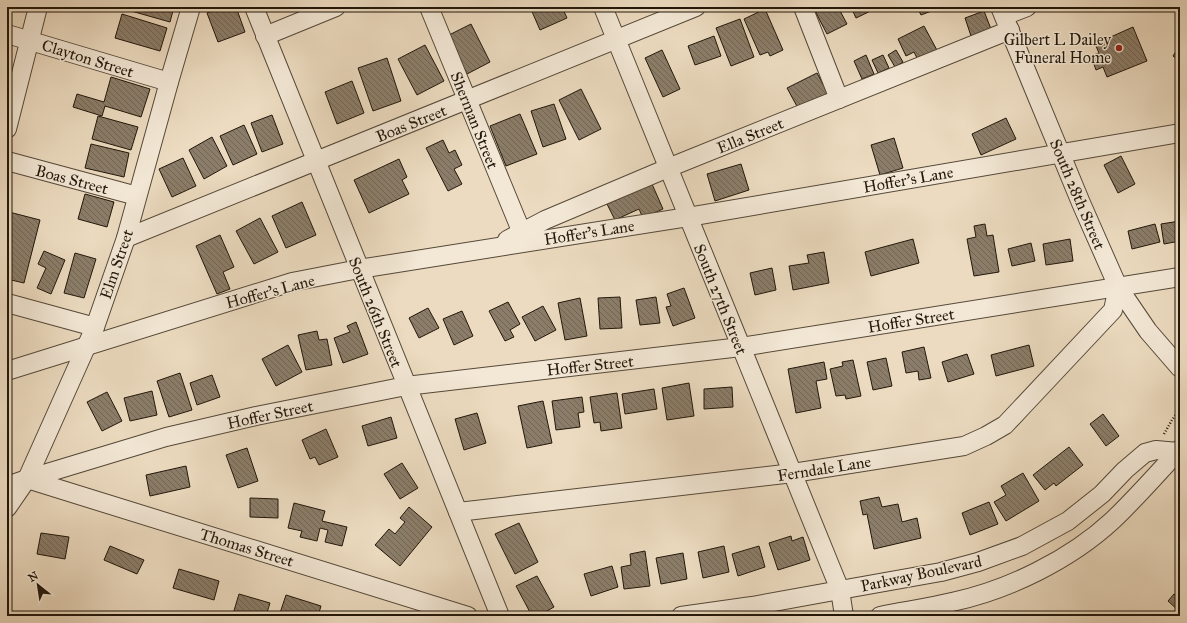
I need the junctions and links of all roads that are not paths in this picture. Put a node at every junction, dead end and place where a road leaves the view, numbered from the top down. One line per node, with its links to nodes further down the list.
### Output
1 (38, 7): 13 (street)
2 (192, 7): 15 (street, Elm Street)
3 (254, 7): 12 (street, South 26th Street)
4 (336, 7): 12 (street)
5 (429, 7): 17 (street, Sherman Street)
6 (603, 7): 14 (street, South 27th Street)
7 (696, 7): 14 (street, Boas Street)
8 (804, 7): 16 (street)
9 (1027, 7): 10 (street, Ella Street)
10 (1005, 18): 16 (street, Ella Street); 20 (street, South 28th Street)
11 (7, 34): 13 (street, Clayton Street)
12 (265, 36): 22 (street, South 26th Street)
13 (30, 40): 15 (street, Clayton Street); 18 (street)
14 (616, 40): 17 (street, Boas Street); 23 (street, South 27th Street)
15 (169, 82): 24 (street, Elm Street)
16 (839, 99): 23 (street, Ella Street)
17 (466, 100): 22 (street, Boas Street); 26 (street, Sherman Street)
18 (7, 129)
19 (1180, 133): 20 (street, Hoffer's Lane)
20 (1060, 153): 25 (street, Hoffer's Lane); 31 (street, South 28th Street)
21 (7, 161): 24 (street, Boas Street)
22 (316, 161): 27 (street, Boas Street); 29 (street, South 26th Street)
23 (668, 168): 25 (street, South 27th Street); 26 (street, Ella Street)
24 (137, 196): 27 (street, Elm Street)
25 (688, 217): 28 (street, Hoffer's Lane); 35 (street, South 27th Street)
26 (522, 233): 28 (street, Ella Street)
27 (126, 238): 33 (street, Elm Street)
28 (494, 248): 29 (street, Hoffer's Lane)
29 (359, 269): 34 (street, Hoffer's Lane); 38 (street, South 26th Street)
30 (1180, 277): 31 (street, Hoffer Street)
31 (1118, 287): 35 (street, Hoffer Street); 36 (street, South 28th Street); 40 (street, Ferndale Lane)
32 (7, 303): 33 (street)
33 (95, 328): 34 (street, Elm Street)
34 (87, 345): 37 (street, Hoffer's Lane); 41 (street, Elm Street)
35 (741, 348): 38 (street, Hoffer Street); 40 (street, South 27th Street)
36 (1180, 368)
37 (7, 371)
38 (406, 386): 41 (street, Hoffer Street); 44 (street, South 26th Street)
39 (1179, 451): 45 (street, Parkway Boulevard); 50 (street, Parkway Boulevard)
40 (793, 474): 44 (street, Ferndale Lane); 45 (street, South 27th Street)
41 (27, 479): 42 (street, Hoffer Street); 43 (street, Elm Street); 46 (street, Thomas Street)
42 (7, 486)
43 (7, 508)
44 (458, 512): 47 (street, South 26th Street)
45 (840, 590): 48 (street, Parkway Boulevard); 49 (street, South 27th Street)
46 (468, 616)
47 (500, 616)
48 (681, 616)
49 (844, 616)
50 (880, 616)

